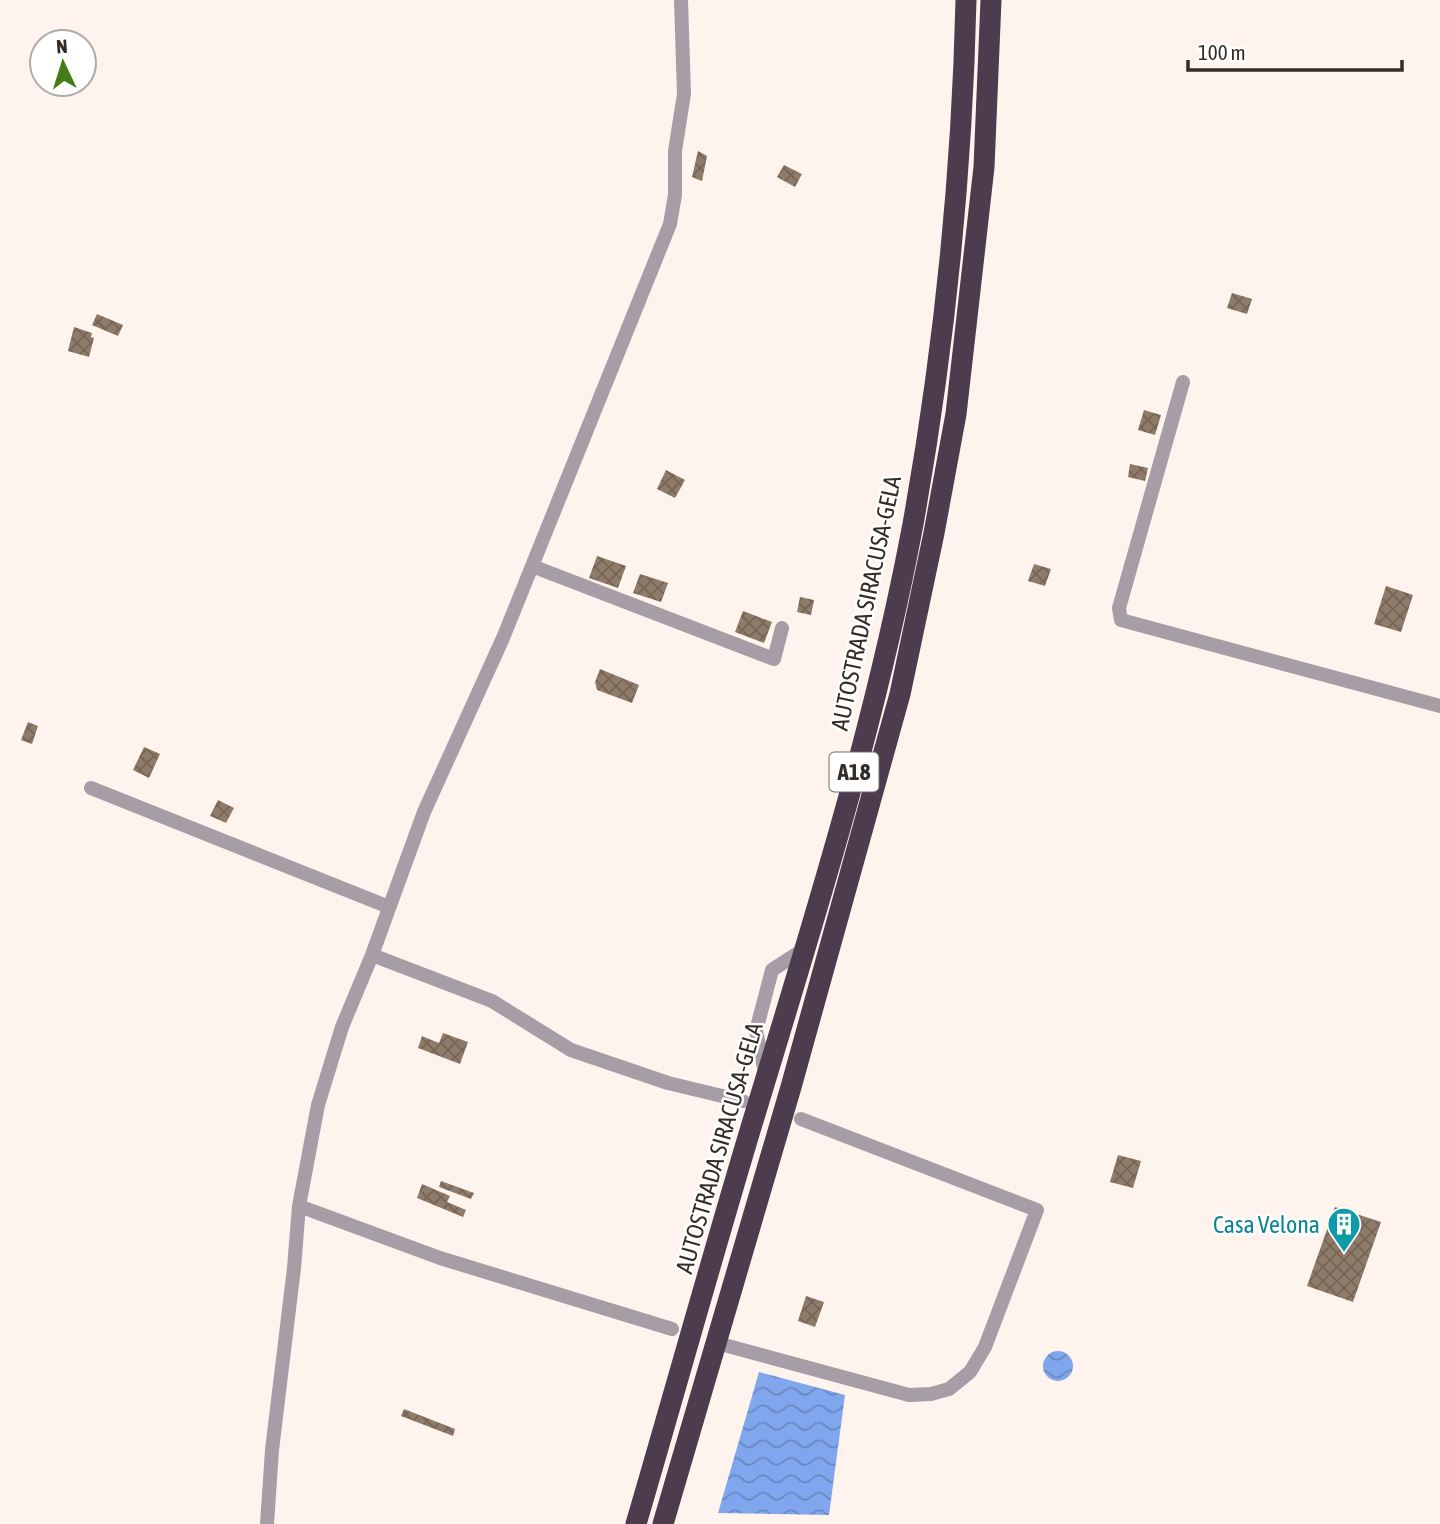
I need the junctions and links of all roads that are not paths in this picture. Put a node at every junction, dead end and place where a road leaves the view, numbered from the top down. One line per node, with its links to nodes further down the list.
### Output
1 (681, 0): 5 (street)
2 (966, 0): 17 (highway, AUTOSTRADA SIRACUSA-GELA / A18)
3 (991, 0): 18 (highway, AUTOSTRADA SIRACUSA-GELA / A18)
4 (1183, 382): 7 (street)
5 (532, 566): 6 (street); 9 (street)
6 (782, 628)
7 (1440, 706)
8 (91, 788): 9 (street)
9 (389, 907): 10 (street)
10 (372, 955): 11 (street); 13 (street)
11 (743, 1101)
12 (801, 1119): 15 (street)
13 (299, 1206): 14 (street); 16 (street)
14 (671, 1329)
15 (728, 1346)
16 (267, 1524)
17 (636, 1524)
18 (663, 1524)

